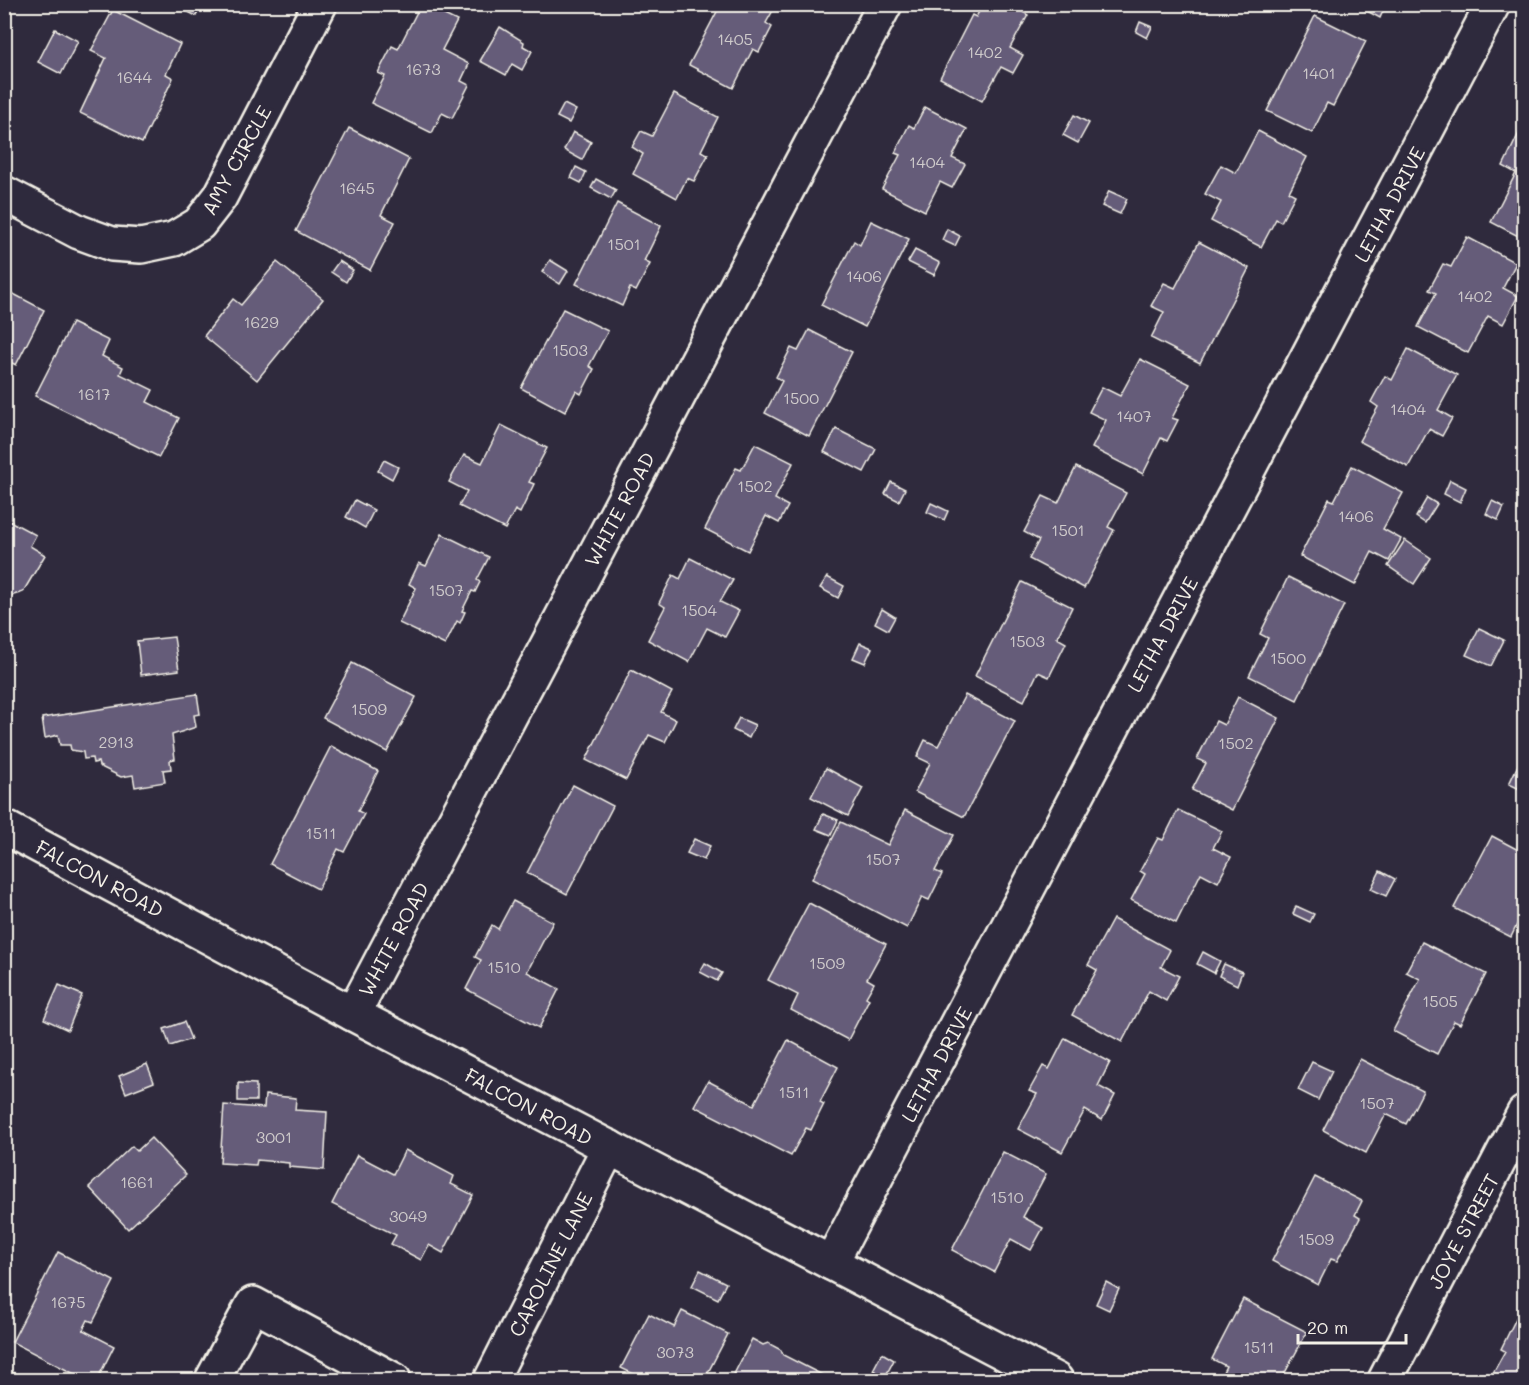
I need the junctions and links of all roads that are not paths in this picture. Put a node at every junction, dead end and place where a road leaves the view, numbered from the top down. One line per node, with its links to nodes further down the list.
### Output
1 (320, 4): 4 (street, AMY CIRCLE)
2 (885, 4): 6 (street, WHITE ROAD)
3 (1493, 4): 9 (street, LETHA DRIVE)
4 (4, 193)
5 (4, 827): 6 (street, FALCON ROAD)
6 (353, 1014): 8 (street, FALCON ROAD)
7 (1524, 1113): 14 (street, JOYE STREET)
8 (609, 1147): 9 (street, FALCON ROAD); 12 (street, CAROLINE LANE)
9 (831, 1263): 13 (street, FALCON ROAD)
10 (212, 1380): 11 (street)
11 (394, 1380)
12 (491, 1380)
13 (1056, 1380)
14 (1385, 1380)

